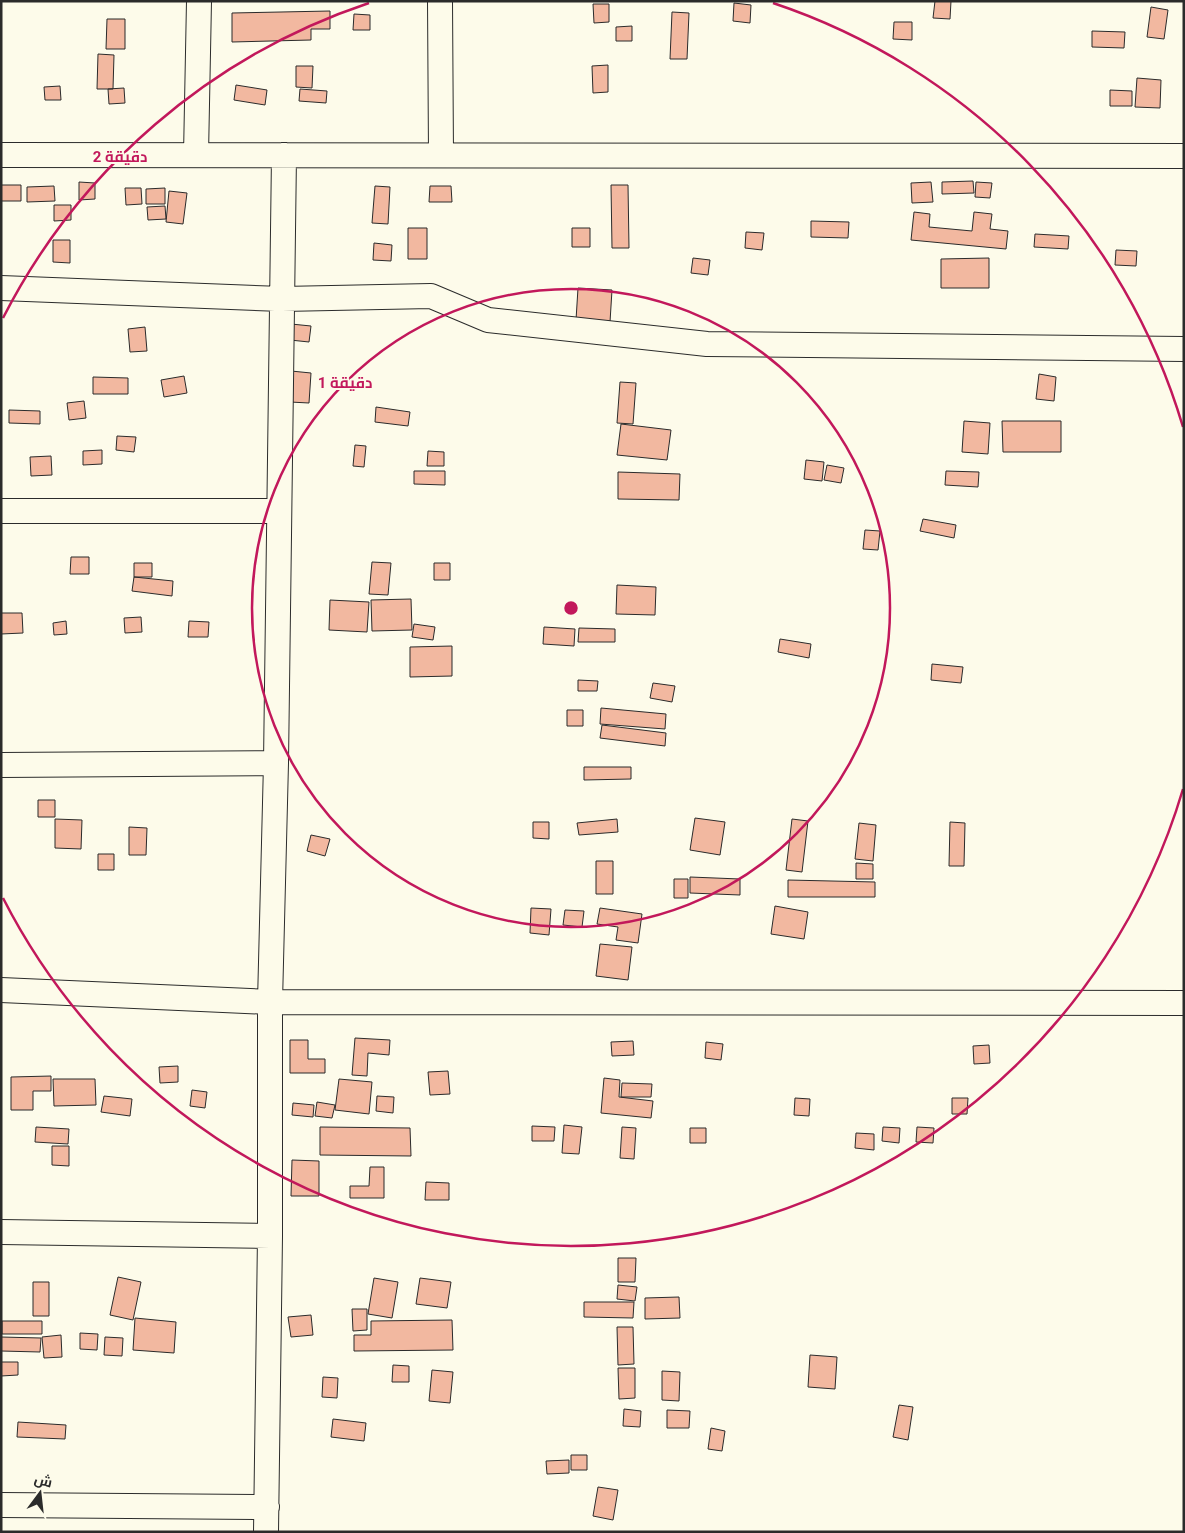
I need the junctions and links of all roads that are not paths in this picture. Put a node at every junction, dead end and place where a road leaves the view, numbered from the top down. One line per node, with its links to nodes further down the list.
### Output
1 (199, 1): 4 (street)
2 (440, 1): 6 (street)
3 (1, 155): 4 (street)
4 (196, 155): 5 (street)
5 (284, 155): 6 (street); 9 (street)
6 (441, 155): 7 (street)
7 (1184, 156)
8 (1, 288): 9 (street)
9 (282, 298): 10 (street); 12 (street)
10 (1184, 349)
11 (1, 511): 12 (street)
12 (280, 511): 13 (street)
13 (276, 762): 14 (street); 16 (street)
14 (1, 765)
15 (1, 990): 16 (street)
16 (270, 1002): 17 (street); 19 (street)
17 (1184, 1003)
18 (1, 1232): 19 (street)
19 (270, 1236): 21 (street)
20 (1, 1505): 21 (street)
21 (267, 1507): 22 (street)
22 (266, 1532)

